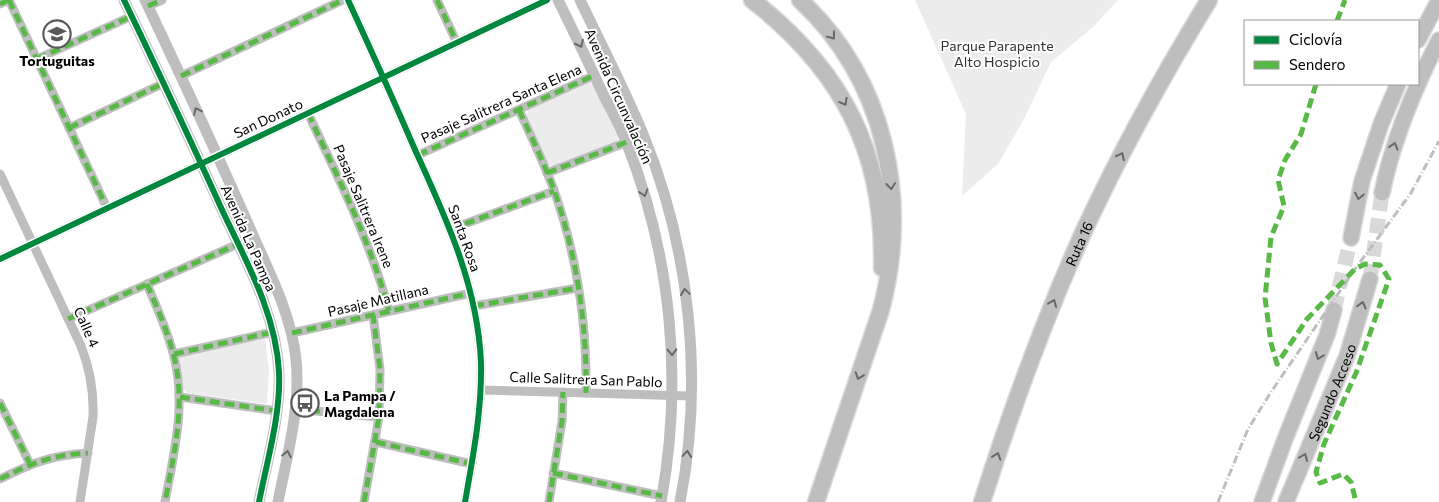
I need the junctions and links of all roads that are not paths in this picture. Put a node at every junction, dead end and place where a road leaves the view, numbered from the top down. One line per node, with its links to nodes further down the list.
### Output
1 (9, 0): 15 (street); 20 (street)
2 (124, 0): 16 (street, Avenida La Pampa)
3 (162, 0): 14 (street)
4 (343, 0): 22 (street)
5 (348, 0): 23 (street, Santa Rosa)
6 (437, 0): 19 (street)
7 (547, 0): 19 (street, San Donato)
8 (558, 0): 21 (street, Avenida Circunvalación, one-way to 21)
9 (580, 0): 62 (street, Avenida Circunvalación, one-way to 9)
10 (752, 0): 54 (highway, one-way to 54)
11 (800, 0): 54 (highway, one-way to 54)
12 (1209, 0): 84 (highway, Ruta 16, one-way to 12)
13 (1439, 0): 17 (main road)
14 (147, 3): 22 (street, Avenida La Pampa)
15 (0, 4)
16 (132, 16): 20 (street); 25 (street, Avenida La Pampa)
17 (1419, 38)
18 (1439, 40): 24 (main road, one-way to 18)
19 (457, 43): 23 (street, San Donato)
20 (37, 59): 30 (street)
21 (595, 75): 28 (street, Pasaje Salitrera Santa Elena); 31 (street, Avenida Circunvalación)
22 (181, 76): 33 (street, Avenida La Pampa, one-way to 22)
23 (383, 78): 29 (street, San Donato); 32 (street, Santa Rosa)
24 (1419, 82)
25 (164, 83): 30 (street); 34 (street, Avenida La Pampa)
26 (1398, 85): 41 (main road, one-way to 41)
27 (1418, 85): 38 (main road, one-way to 27)
28 (519, 110): 32 (street, Pasaje Salitrera Santa Elena); 35 (street)
29 (308, 113): 33 (street, San Donato); 51 (street, Pasaje Salitrera Irene)
30 (69, 128): 39 (street)
31 (626, 142): 35 (street); 61 (street, Avenida Circunvalación, one-way to 61)
32 (418, 155): 40 (street, Santa Rosa)
33 (218, 156): 34 (street, San Donato); 56 (street, Avenida La Pampa)
34 (201, 164): 39 (street, San Donato); 43 (street, Avenida La Pampa)
35 (547, 173): 37 (street)
36 (0, 174): 42 (street, Calle 4)
37 (554, 191): 40 (street); 47 (street)
38 (1382, 193)
39 (107, 208): 42 (street, San Donato)
40 (451, 229): 48 (street, Santa Rosa)
41 (1351, 238)
42 (33, 243): 44 (street, San Donato); 53 (street, Calle 4)
43 (238, 244): 46 (street); 55 (street, Avenida La Pampa)
44 (0, 259)
45 (1370, 279): 86 (main road, Segundo Acceso, one-way to 45)
46 (147, 284): 53 (street); 57 (street)
47 (578, 288): 49 (street); 60 (street)
48 (471, 293): 49 (street, Santa Rosa); 51 (street, Pasaje Matillana)
49 (474, 306): 58 (street, Santa Rosa)
50 (1334, 310): 85 (main road, Segundo Acceso, one-way to 85)
51 (390, 311): 52 (street, Pasaje Matillana)
52 (373, 315): 56 (street, Pasaje Matillana); 67 (street)
53 (68, 319): 69 (street, Calle 4)
54 (875, 330): 83 (highway, one-way to 83)
55 (273, 332): 57 (street); 66 (street, Avenida La Pampa)
56 (292, 333): 65 (street, Avenida La Pampa)
57 (174, 354): 63 (street)
58 (481, 390): 59 (street, Calle Salitrera San Pablo); 71 (street, Santa Rosa)
59 (564, 392): 60 (street, Calle Salitrera San Pablo); 72 (street)
60 (586, 393): 61 (street, Calle Salitrera San Pablo)
61 (672, 396): 62 (street, Calle Salitrera San Pablo); 74 (street, Avenida Circunvalación)
62 (691, 396): 82 (street, Avenida Circunvalación, one-way to 62)
63 (180, 397): 66 (street); 76 (street)
64 (0, 403): 70 (street)
65 (296, 409): 67 (street); 78 (street, Avenida La Pampa, one-way to 65)
66 (276, 411): 77 (street, Avenida La Pampa)
67 (379, 417): 68 (street)
68 (376, 442): 71 (street); 79 (street)
69 (88, 453): 70 (street); 75 (street, Calle 4)
70 (30, 464): 73 (street)
71 (472, 464): 80 (street, Santa Rosa)
72 (554, 473): 74 (street); 81 (street)
73 (0, 479)
74 (661, 499)
75 (80, 502)
76 (165, 502)
77 (259, 502)
78 (278, 502)
79 (364, 502)
80 (465, 502)
81 (548, 502)
82 (680, 502)
83 (816, 502)
84 (982, 502)
85 (1262, 502)
86 (1286, 502)

